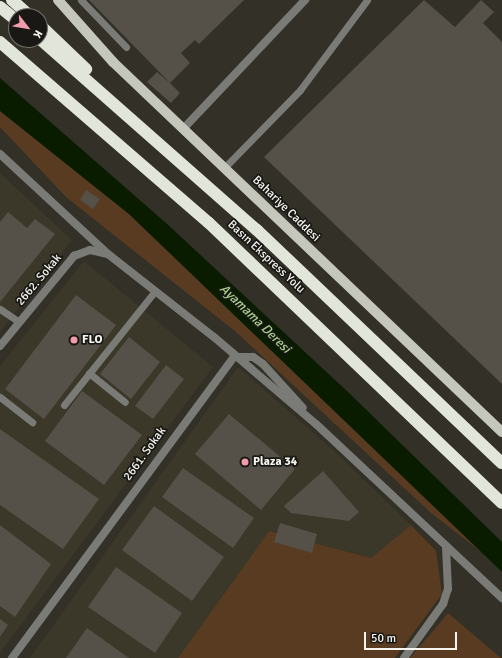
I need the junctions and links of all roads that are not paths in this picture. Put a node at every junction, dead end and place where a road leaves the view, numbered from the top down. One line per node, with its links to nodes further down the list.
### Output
1 (12, 0): 7 (highway)
2 (58, 0): 14 (main road, Bahariye Caddesi)
3 (81, 0): 12 (lane)
4 (305, 0): 14 (street)
5 (367, 0): 16 (lane)
6 (0, 7): 8 (highway)
7 (21, 8)
8 (8, 14)
9 (48, 33): 13 (highway)
10 (0, 42): 31 (highway, Basın Ekspress Yolu)
11 (48, 46): 13 (highway, Basın Ekspress Yolu)
12 (126, 47)
13 (103, 92): 30 (highway, Basın Ekspress Yolu)
14 (183, 129): 16 (main road, Bahariye Caddesi)
15 (0, 154): 17 (street)
16 (224, 168): 29 (main road, Bahariye Caddesi)
17 (108, 254): 18 (street); 20 (street, 2662. Sokak)
18 (155, 290): 22 (street); 23 (lane)
19 (0, 309): 20 (lane)
20 (20, 322): 21 (street, 2662. Sokak)
21 (0, 346)
22 (237, 356): 28 (street); 28 (street); 34 (street, 2661. Sokak)
23 (89, 373): 25 (lane); 26 (lane)
24 (0, 397): 27 (lane)
25 (125, 402)
26 (64, 405)
27 (32, 422)
28 (316, 424): 32 (street)
29 (502, 432)
30 (502, 463)
31 (502, 503)
32 (446, 546): 33 (street); 35 (street)
33 (502, 598)
34 (12, 658)
35 (404, 658)

